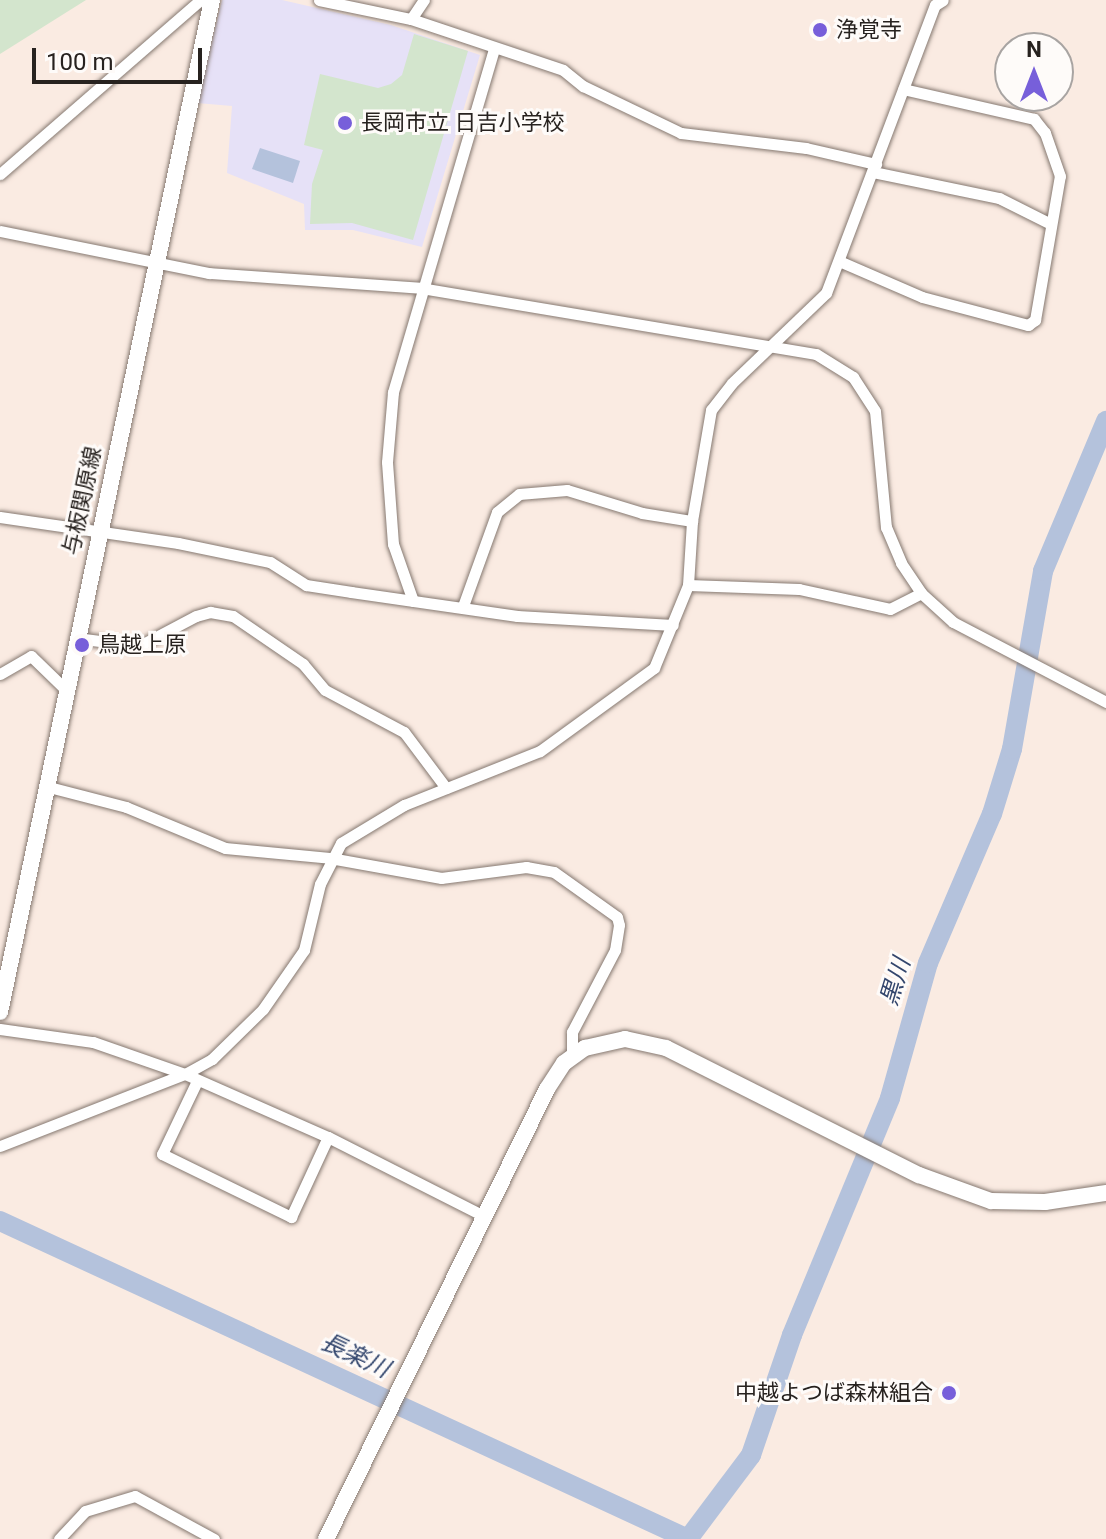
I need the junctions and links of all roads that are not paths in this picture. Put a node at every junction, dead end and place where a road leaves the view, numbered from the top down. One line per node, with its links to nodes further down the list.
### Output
1 (200, 0): 10 (street)
2 (212, 0): 14 (street, 与板関原線)
3 (319, 0): 6 (street)
4 (424, 0): 6 (street)
5 (936, 2): 8 (street)
6 (411, 19): 7 (street)
7 (494, 48): 9 (street); 15 (street)
8 (903, 89): 9 (street); 11 (street)
9 (875, 168): 11 (street); 13 (street)
10 (0, 174)
11 (1049, 223): 13 (street)
12 (0, 231): 14 (street)
13 (839, 261): 16 (street)
14 (156, 264): 15 (street); 19 (street, 与板関原線)
15 (421, 288): 16 (street); 22 (street)
16 (772, 348): 18 (street); 21 (street)
17 (0, 517): 19 (street)
18 (692, 521): 20 (street); 23 (street)
19 (97, 534): 22 (street); 25 (street, 与板関原線)
20 (688, 585): 21 (street); 24 (street)
21 (921, 593): 28 (street)
22 (413, 601): 23 (street)
23 (463, 606): 24 (street)
24 (673, 625): 30 (street)
25 (76, 638): 27 (street, 与板関原線); 30 (street)
26 (0, 674): 27 (street)
27 (64, 688): 29 (street, 与板関原線)
28 (1106, 702)
29 (45, 786): 31 (street); 32 (street, 与板関原線)
30 (446, 788): 31 (street)
31 (330, 858): 34 (street); 35 (street)
32 (0, 1012)
33 (0, 1029): 35 (street)
34 (572, 1056): 39 (street); 40 (street)
35 (185, 1074): 36 (street); 38 (street)
36 (197, 1081): 37 (street); 37 (street)
37 (328, 1137): 40 (street)
38 (0, 1146)
39 (1106, 1193)
40 (484, 1216): 43 (street)
41 (59, 1539): 42 (street)
42 (214, 1539)
43 (326, 1539)

